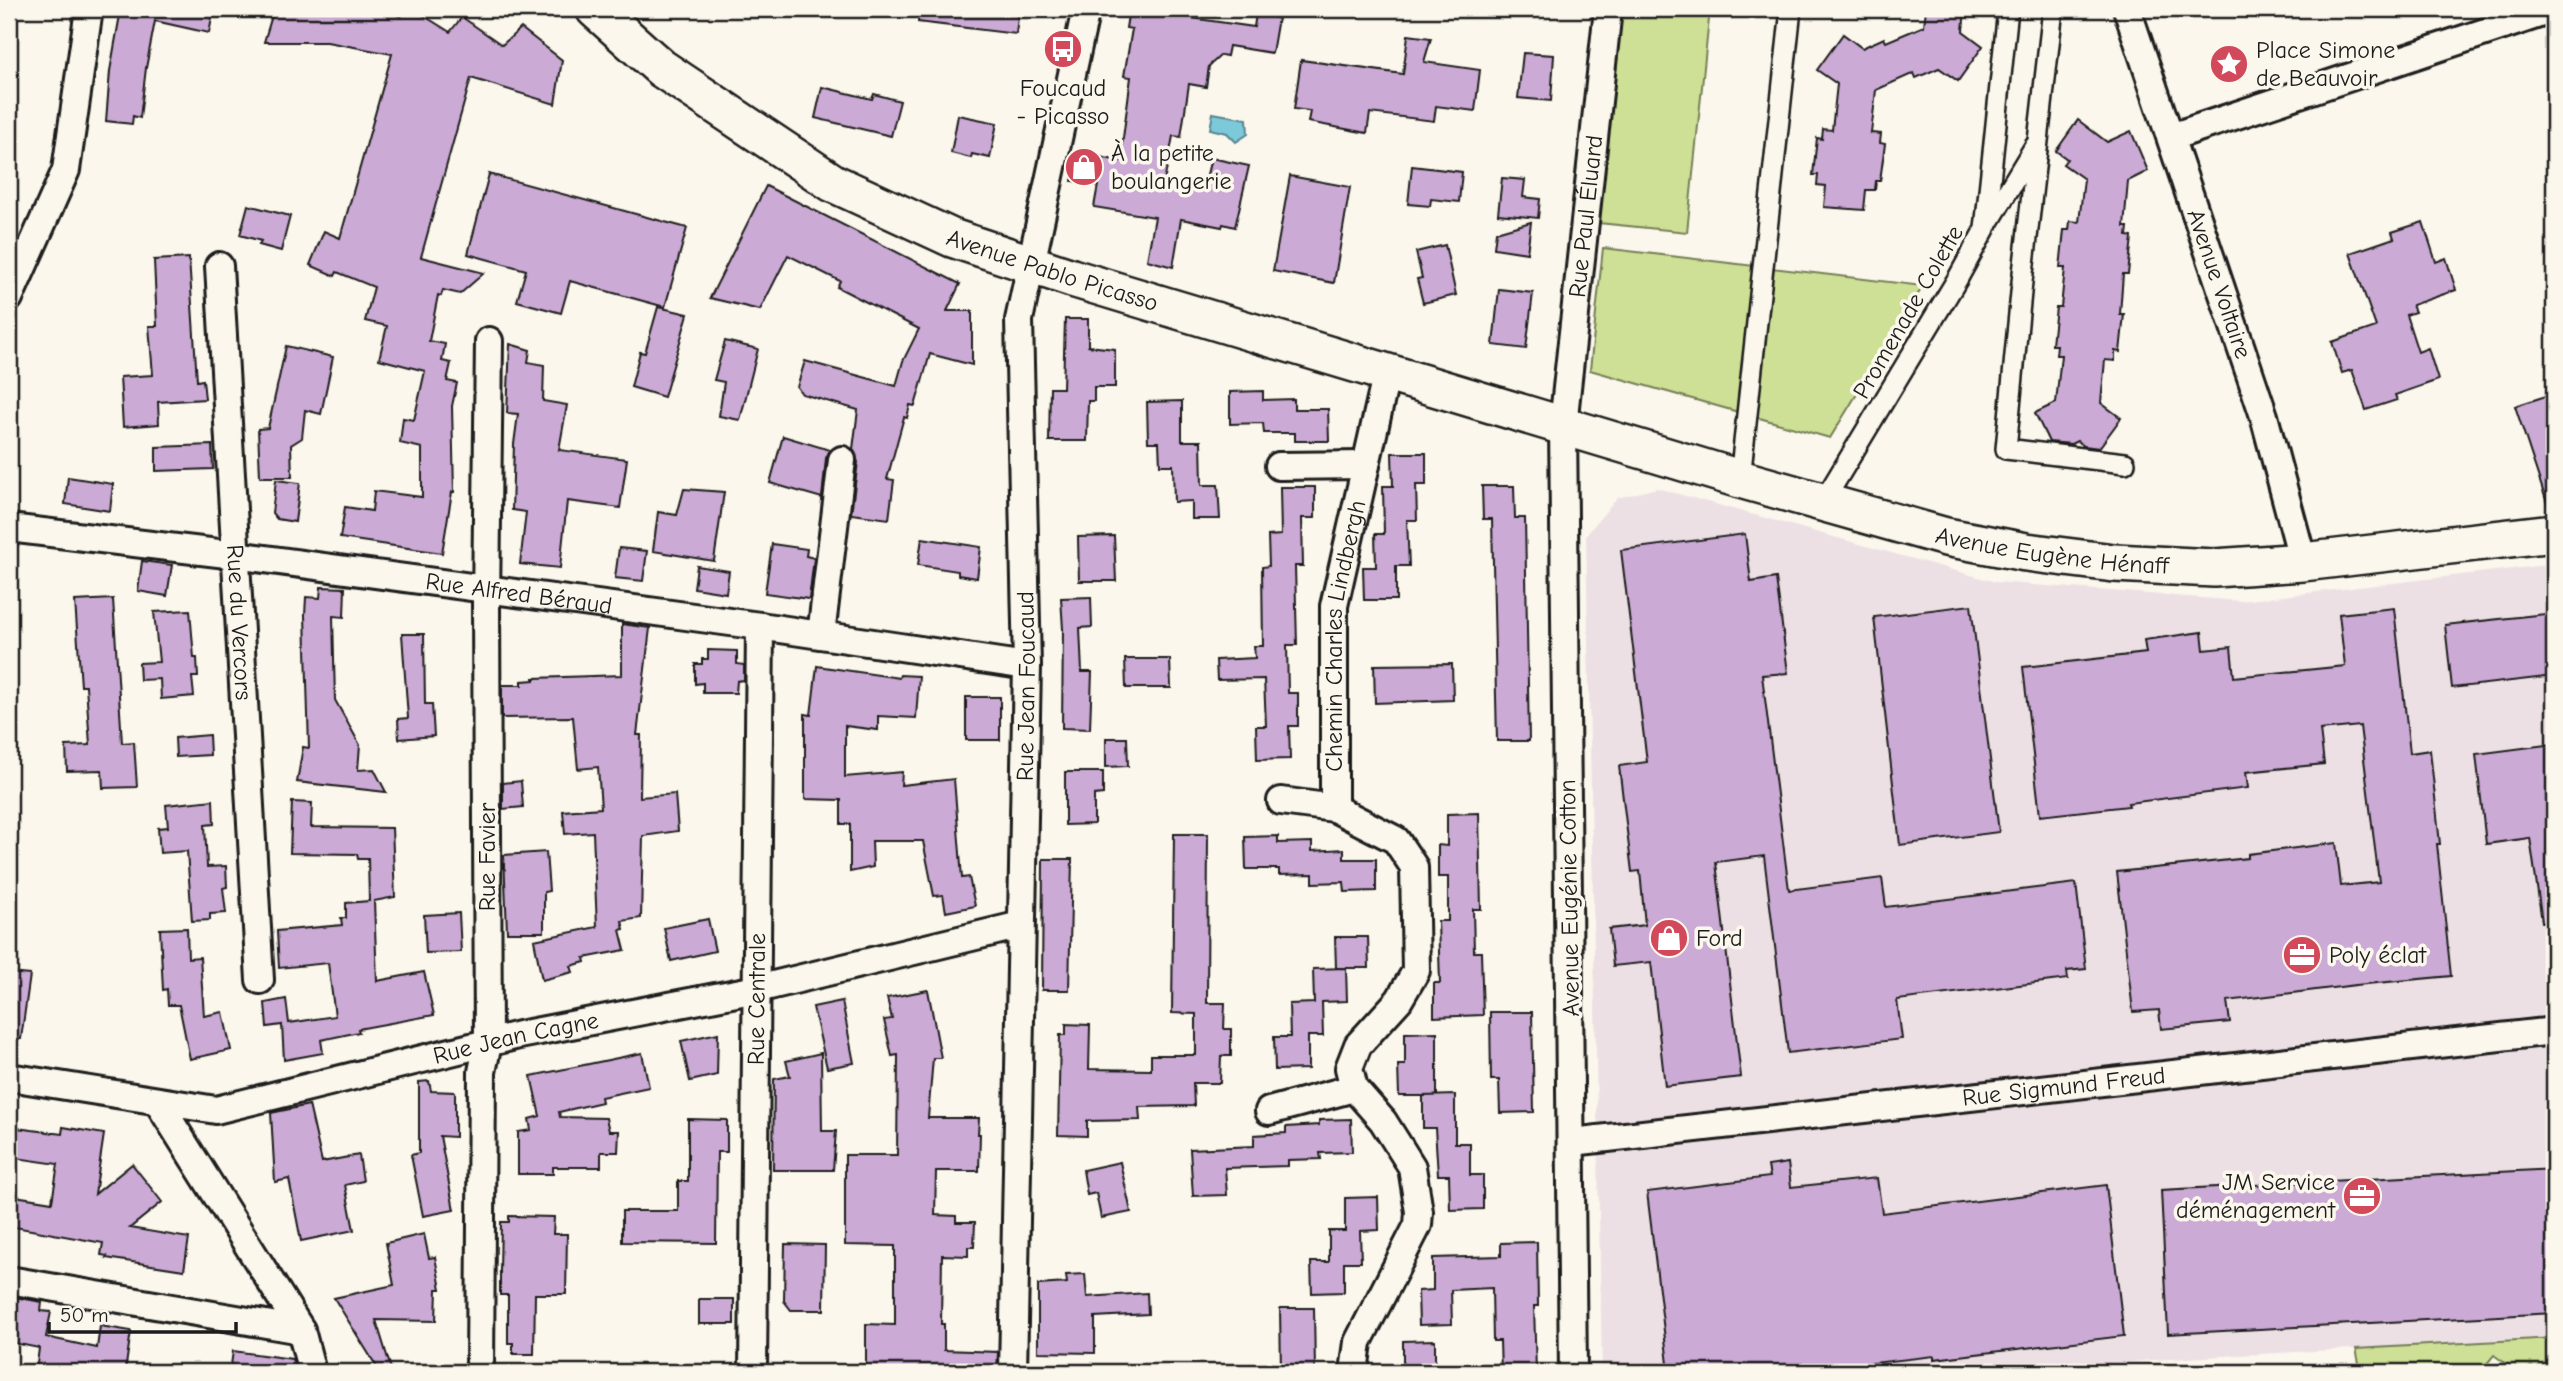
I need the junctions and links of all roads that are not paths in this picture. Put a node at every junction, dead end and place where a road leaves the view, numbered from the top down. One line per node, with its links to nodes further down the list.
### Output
1 (89, 9): 15 (street)
2 (595, 9): 14 (main road, Avenue Pablo Picasso)
3 (1086, 9): 14 (street, Rue Jean Foucaud)
4 (1608, 9): 18 (street, Rue Paul Éluard)
5 (1791, 9): 23 (street)
6 (2008, 9): 12 (street, Promenade Colette)
7 (2053, 9): 11 (street)
8 (2127, 9): 10 (street, Avenue Voltaire)
9 (2554, 9): 10 (street)
10 (2171, 137): 28 (street, Avenue Voltaire)
11 (2038, 140): 12 (street); 20 (street)
12 (1985, 229): 24 (street, Promenade Colette)
13 (219, 266): 27 (street, Rue du Vercors)
14 (1032, 266): 17 (main road, Avenue Pablo Picasso); 32 (street, Rue Jean Foucaud)
15 (9, 298)
16 (489, 341): 29 (street, Rue Favier)
17 (1387, 372): 18 (main road, Avenue Pablo Picasso); 21 (street, Chemin Charles Lindbergh)
18 (1563, 425): 23 (main road, Avenue Eugène Hénaff); 44 (street, Avenue Eugénie Cotton)
19 (842, 460): 31 (street)
20 (2124, 463)
21 (1366, 465): 22 (street, Chemin Charles Lindbergh); 34 (street, Chemin Charles Lindbergh)
22 (1279, 466)
23 (1740, 479): 24 (main road, Avenue Eugène Hénaff)
24 (1824, 502): 28 (main road, Avenue Eugène Hénaff)
25 (9, 528): 27 (street, Rue Alfred Béraud)
26 (2554, 533): 28 (main road, Avenue Eugène Hénaff)
27 (235, 555): 29 (street, Rue Alfred Béraud); 36 (street, Rue du Vercors)
28 (2303, 562)
29 (486, 590): 30 (street, Rue Alfred Béraud); 39 (street, Rue Favier)
30 (760, 626): 31 (street, Rue Alfred Béraud); 37 (street, Rue Centrale)
31 (821, 635): 32 (street, Rue Alfred Béraud)
32 (1027, 666): 35 (street, Rue Jean Foucaud)
33 (1281, 801): 34 (street, Chemin Charles Lindbergh)
34 (1334, 808): 41 (street, Chemin Charles Lindbergh)
35 (1021, 925): 37 (street, Rue Jean Cagne); 50 (street, Rue Jean Foucaud)
36 (260, 980)
37 (757, 989): 39 (street, Rue Jean Cagne); 49 (street, Rue Centrale)
38 (2554, 1031): 44 (street, Rue Sigmund Freud)
39 (488, 1043): 42 (street, Rue Jean Cagne); 48 (street, Rue Favier)
40 (9, 1077): 42 (street, Rue Jean Cagne)
41 (1354, 1088): 43 (street); 51 (street)
42 (158, 1102): 46 (street)
43 (1269, 1111)
44 (1572, 1142): 52 (street, Avenue Eugénie Cotton)
45 (9, 1280): 46 (street)
46 (301, 1330): 47 (street)
47 (312, 1372)
48 (480, 1372)
49 (753, 1372)
50 (1013, 1372)
51 (1354, 1372)
52 (1573, 1372)

